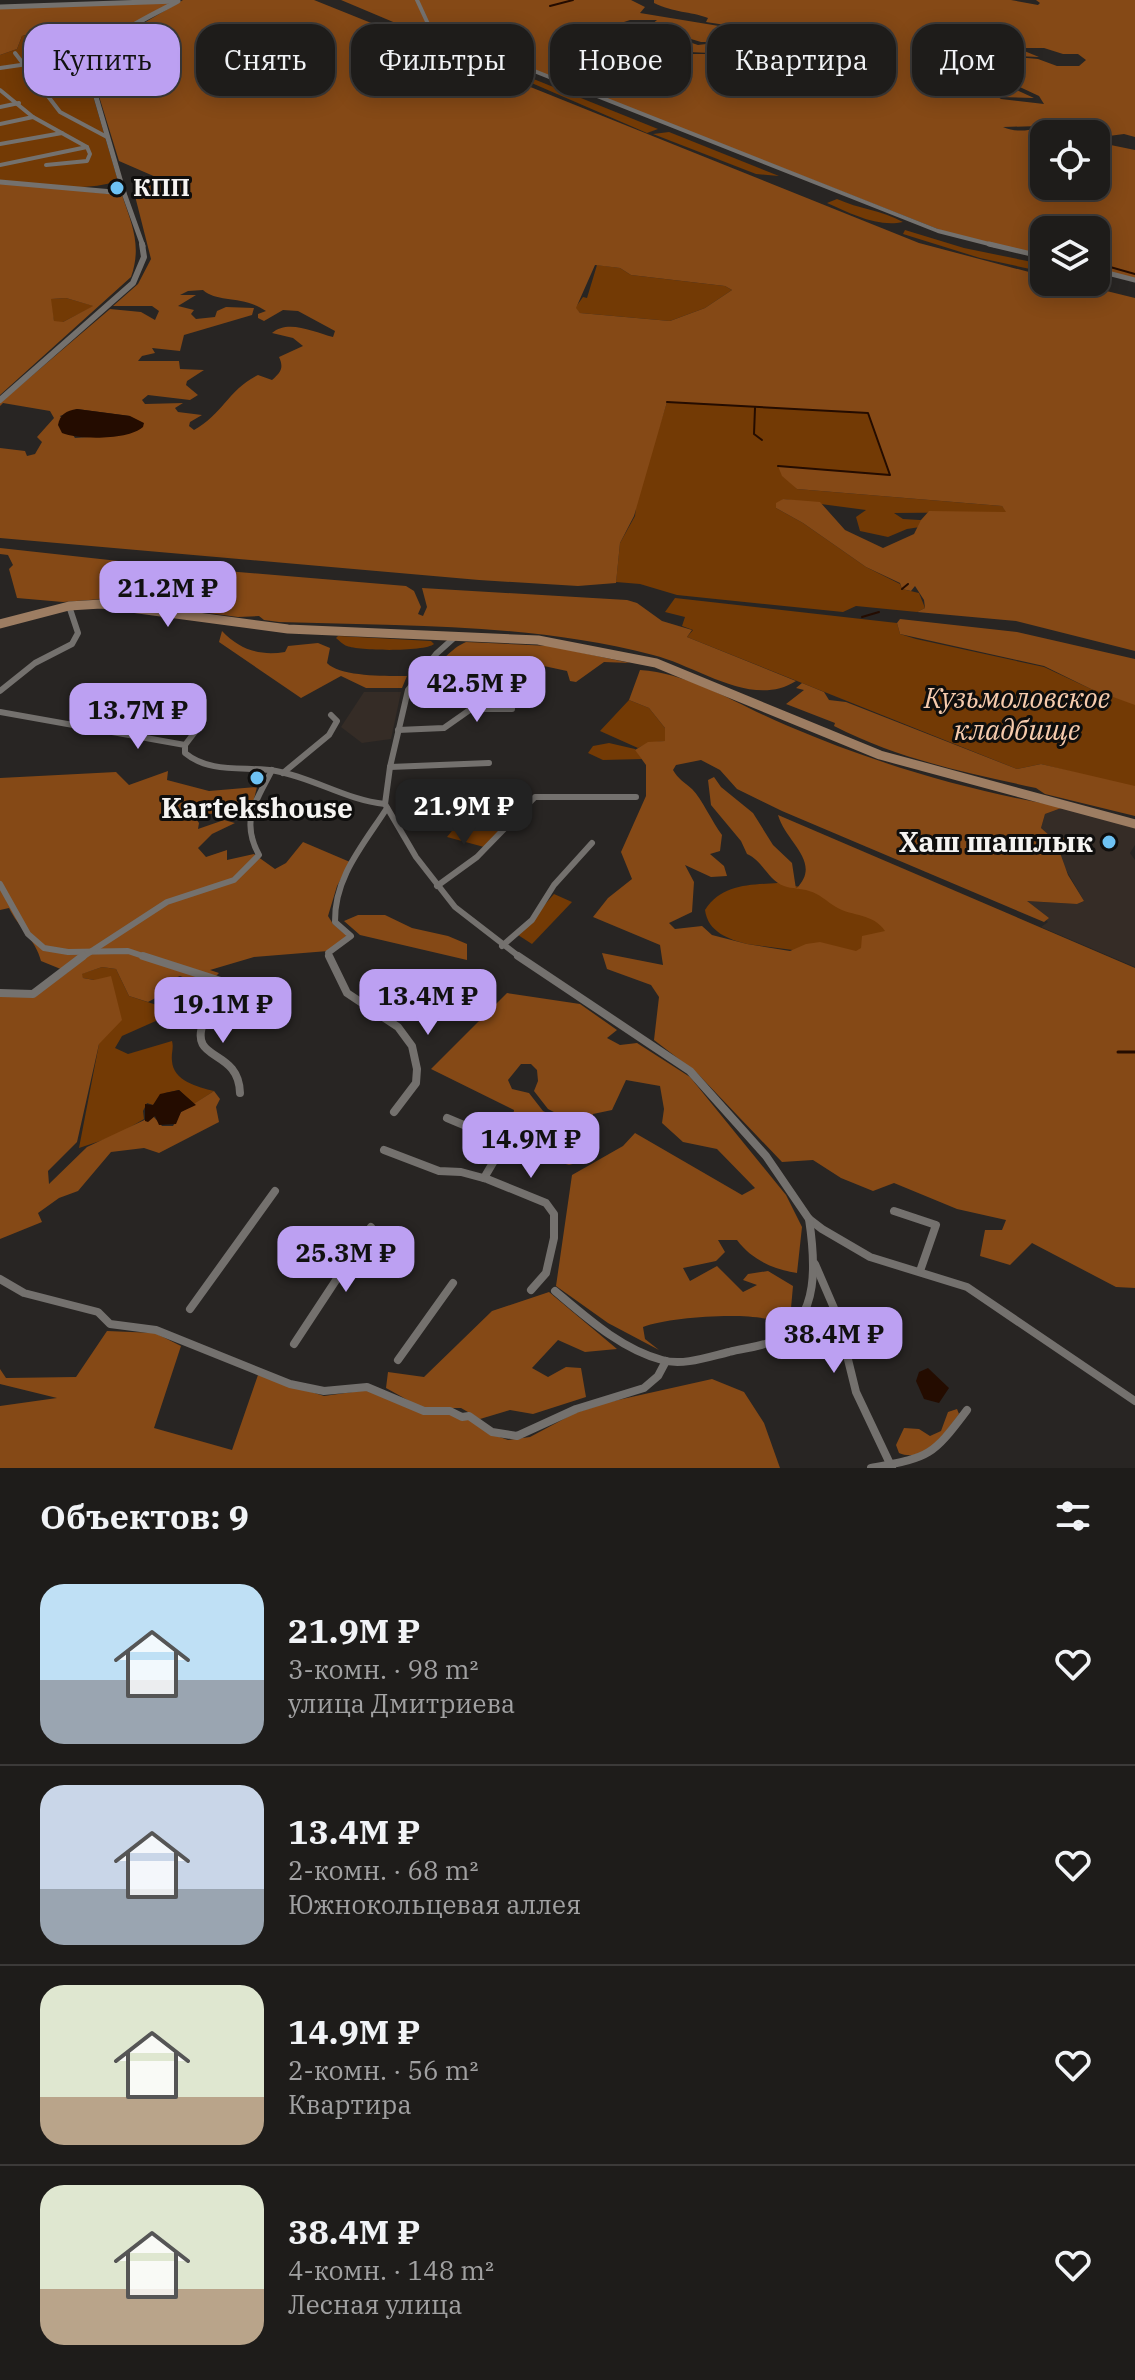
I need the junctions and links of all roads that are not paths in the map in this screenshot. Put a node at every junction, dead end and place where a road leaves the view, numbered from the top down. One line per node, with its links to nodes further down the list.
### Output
1 (417, 0): 23 (street)
2 (178, 1): 3 (street); 4 (street)
3 (0, 7)
4 (140, 24)
5 (15, 53): 6 (street)
6 (24, 64): 7 (street)
7 (0, 68)
8 (0, 90): 11 (street)
9 (48, 96): 16 (street)
10 (94, 96): 16 (street)
11 (19, 103): 12 (street); 13 (street)
12 (0, 107)
13 (33, 117): 14 (street); 15 (street)
14 (0, 124)
15 (62, 133): 17 (street); 18 (street)
16 (107, 137): 22 (street)
17 (0, 144)
18 (87, 147): 19 (street); 20 (street)
19 (0, 165)
20 (46, 165)
21 (0, 182): 22 (street)
22 (124, 193): 26 (street)
23 (1030, 254)
24 (1110, 274): 25 (street)
25 (1135, 280)
26 (0, 400)
27 (69, 606): 28 (main road); 29 (main road); 31 (street)
28 (0, 624)
29 (455, 637): 35 (street); 43 (main road)
30 (512, 683): 35 (street)
31 (0, 691)
32 (124, 708): 36 (street)
33 (0, 712): 36 (street)
34 (331, 715): 40 (street)
35 (398, 730): 38 (street)
36 (185, 745): 39 (street)
37 (489, 763): 38 (street)
38 (390, 767): 42 (street)
39 (272, 770): 40 (street); 48 (street)
40 (283, 773): 42 (street)
41 (636, 797): 46 (street)
42 (386, 806): 46 (street); 51 (street)
43 (1135, 824)
44 (592, 843): 47 (street)
45 (0, 884): 48 (street)
46 (437, 886): 47 (street)
47 (502, 946): 57 (street)
48 (90, 951): 49 (street); 50 (street)
49 (0, 993)
50 (240, 1093)
51 (394, 1112)
52 (447, 1118): 54 (street)
53 (384, 1150): 54 (street)
54 (484, 1178): 63 (street)
55 (275, 1191): 65 (street)
56 (894, 1211): 60 (street)
57 (809, 1219): 59 (street); 60 (street)
58 (371, 1227): 66 (street)
59 (815, 1264): 68 (street); 71 (street)
60 (920, 1271): 69 (street)
61 (0, 1279): 68 (street)
62 (453, 1283): 67 (street)
63 (531, 1290)
64 (555, 1291): 68 (street)
65 (190, 1309)
66 (294, 1344)
67 (398, 1360)
68 (666, 1361)
69 (1135, 1401)
70 (967, 1410): 71 (street)
71 (890, 1465): 72 (street)
72 (871, 1468)

